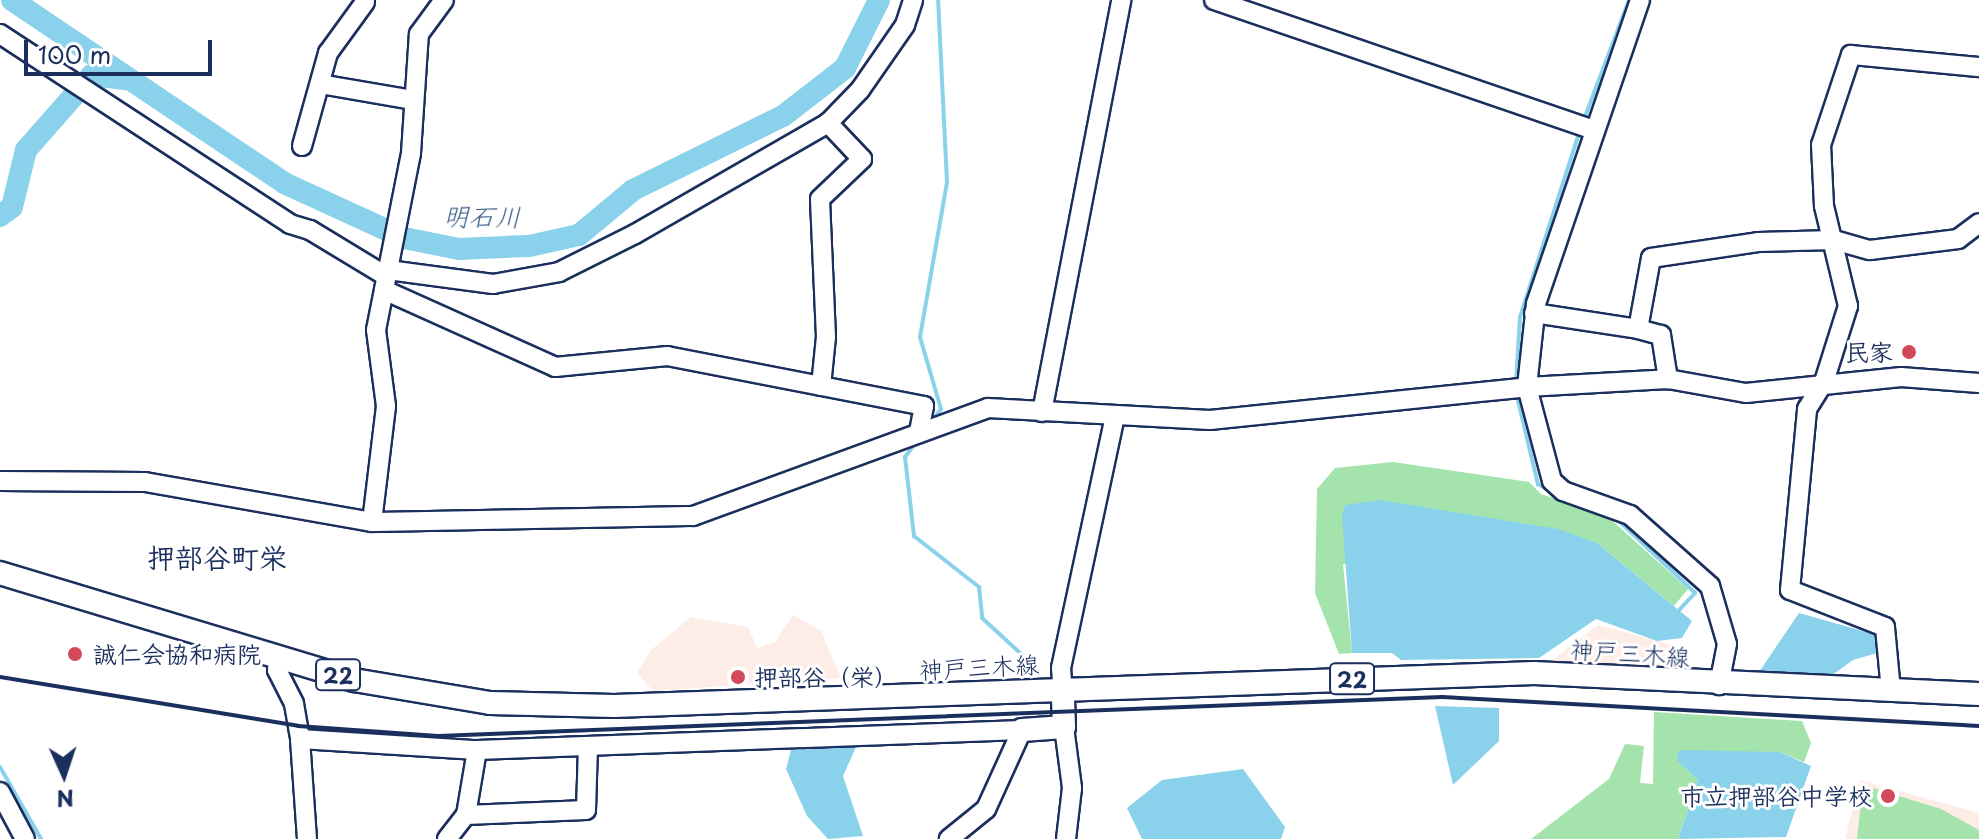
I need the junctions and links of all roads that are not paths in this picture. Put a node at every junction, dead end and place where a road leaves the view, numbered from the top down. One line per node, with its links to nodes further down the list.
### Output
1 (444, 0): 10 (street)
2 (913, 0): 11 (street)
3 (1121, 0): 24 (street)
4 (1214, 0): 12 (street)
5 (1640, 0): 12 (street)
6 (365, 2): 9 (street)
7 (0, 34): 16 (street)
8 (1979, 67): 15 (street)
9 (320, 84): 10 (street); 13 (street)
10 (414, 100): 16 (street)
11 (828, 123): 16 (street); 22 (street)
12 (1591, 129): 17 (street)
13 (302, 146)
14 (1979, 223): 15 (street)
15 (1834, 240): 18 (street); 20 (street)
16 (386, 279): 22 (street); 28 (street)
17 (1534, 313): 18 (street); 23 (street)
18 (1638, 329): 19 (street)
19 (1668, 379): 20 (street); 23 (street)
20 (1824, 382): 21 (street); 32 (street)
21 (1979, 383)
22 (821, 386): 26 (street)
23 (1527, 387): 25 (street); 31 (street)
24 (1042, 412): 25 (street); 26 (street)
25 (1115, 417): 33 (street)
26 (919, 432): 28 (street)
27 (0, 481): 28 (street)
28 (372, 522)
29 (0, 573): 30 (main road, 神戸三木線 / 22)
30 (279, 657): 33 (main road, 神戸三木線 / 22); 37 (street)
31 (1719, 685): 32 (main road, 神戸三木線 / 22); 33 (main road, 神戸三木線 / 22)
32 (1891, 691): 34 (main road, 神戸三木線 / 22)
33 (1062, 692): 35 (main road)
34 (1979, 694)
35 (1064, 727): 36 (main road); 46 (street)
36 (1022, 730): 38 (street); 45 (street)
37 (300, 739): 39 (street); 43 (street)
38 (588, 747): 39 (street); 41 (street)
39 (477, 750): 41 (street)
40 (0, 792): 42 (street)
41 (466, 815): 44 (street)
42 (25, 839)
43 (307, 839)
44 (447, 839)
45 (949, 839)
46 (1066, 839)

